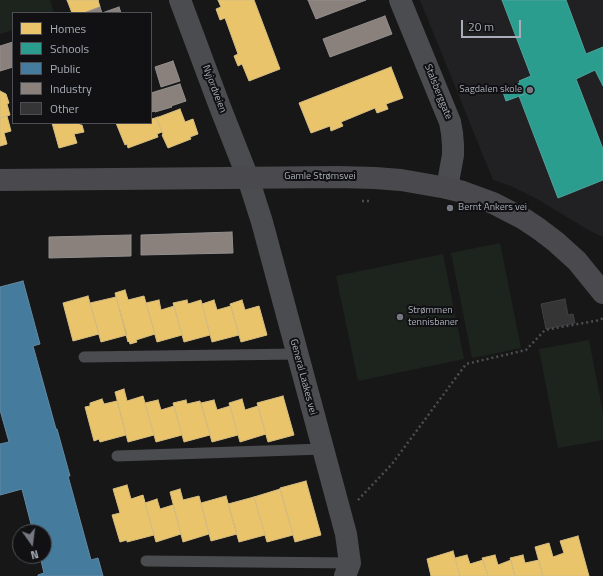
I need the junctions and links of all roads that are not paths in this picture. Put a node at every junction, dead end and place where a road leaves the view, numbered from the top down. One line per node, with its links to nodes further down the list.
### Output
1 (180, 0): 3 (street, Nyjordveien)
2 (400, 0): 5 (street, Stalsberggate)
3 (248, 178): 4 (street, Gamle Strømsvei); 5 (street, Gamle Strømsvei); 7 (street, General Laakes vei)
4 (0, 180)
5 (447, 188): 6 (street, Gamle Strømsvei)
6 (603, 293)
7 (297, 354): 8 (lane); 9 (street, General Laakes vei)
8 (84, 357)
9 (323, 449): 10 (lane); 12 (street, General Laakes vei)
10 (118, 456)
11 (146, 561): 12 (lane)
12 (348, 569)

